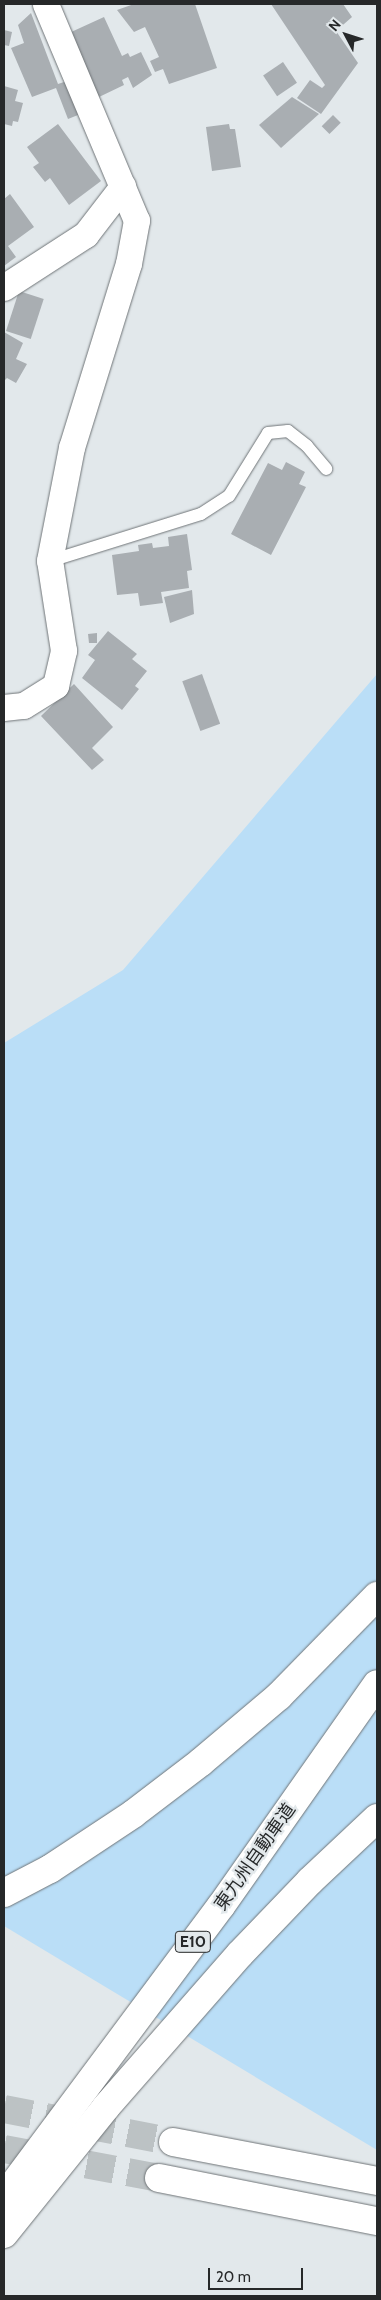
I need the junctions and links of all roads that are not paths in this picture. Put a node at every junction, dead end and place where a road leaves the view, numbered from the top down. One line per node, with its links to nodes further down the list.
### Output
1 (46, 4): 2 (street)
2 (123, 187): 3 (street); 5 (street)
3 (4, 288)
4 (326, 469): 5 (lane)
5 (50, 561): 6 (street)
6 (4, 708)
7 (377, 1596): 10 (highway)
8 (377, 1684): 14 (highway, 東九州自動車道 / E10)
9 (377, 1818): 16 (highway)
10 (4, 1893)
11 (174, 2142): 13 (highway)
12 (160, 2178): 15 (highway)
13 (377, 2181)
14 (4, 2197)
15 (377, 2221)
16 (4, 2234)

